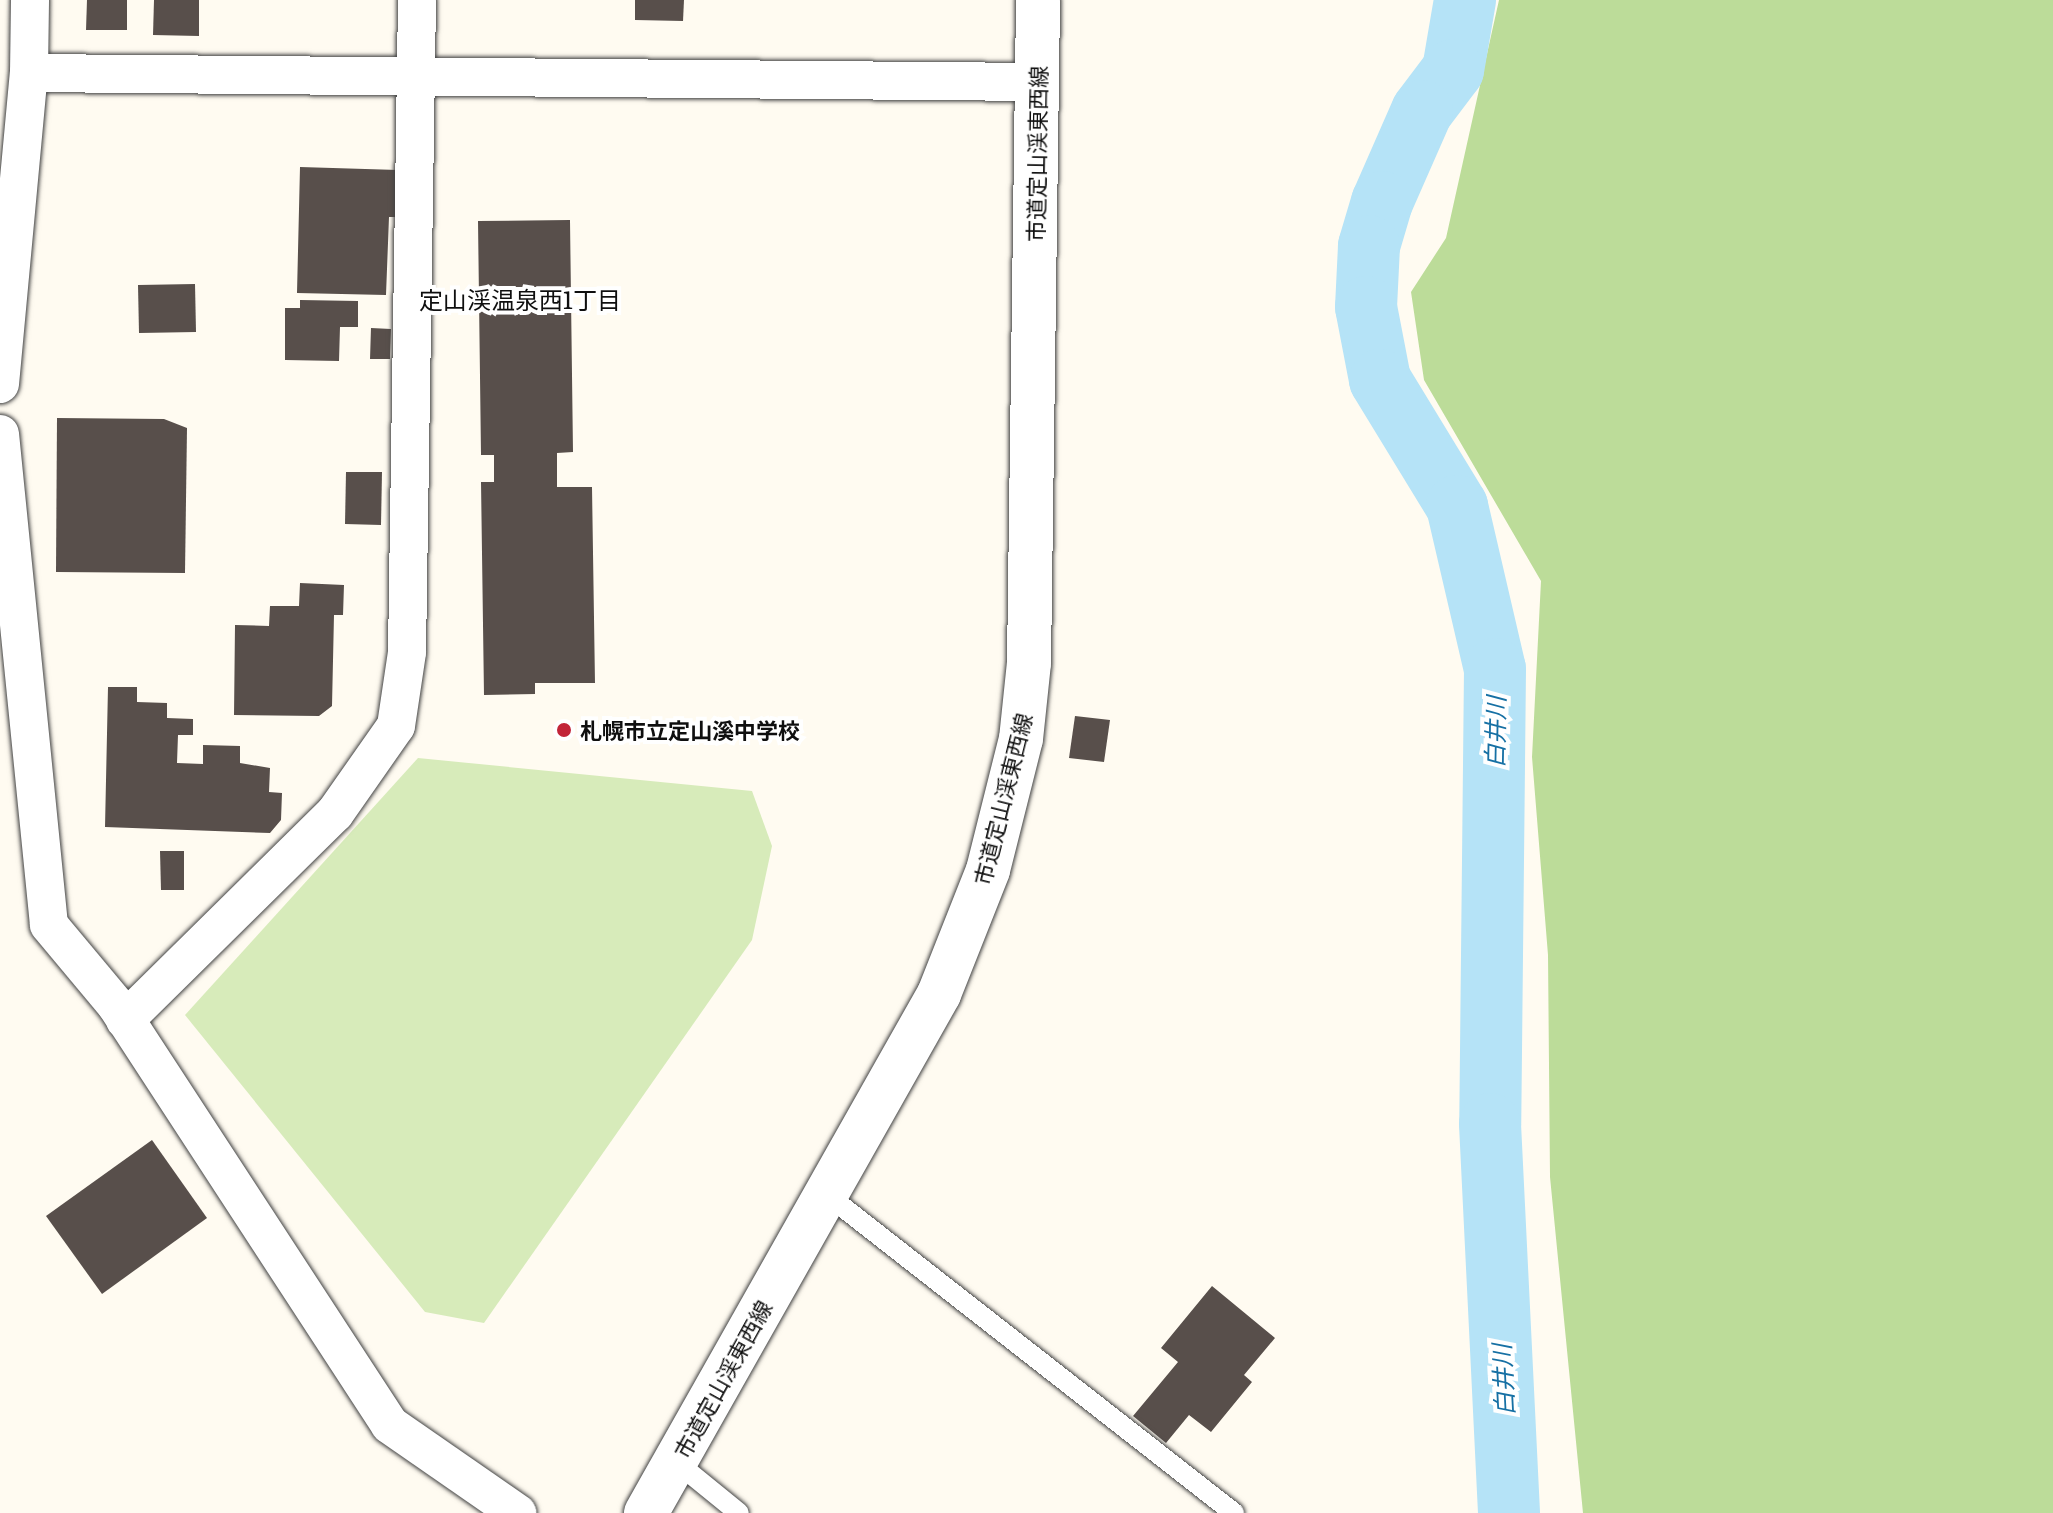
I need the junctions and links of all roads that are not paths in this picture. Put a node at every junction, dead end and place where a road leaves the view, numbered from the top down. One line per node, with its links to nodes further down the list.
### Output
1 (30, 0): 4 (street)
2 (417, 0): 5 (street)
3 (1038, 0): 6 (street, 市道定山渓東西線)
4 (29, 73): 5 (street); 7 (street)
5 (418, 75): 6 (street); 9 (street)
6 (1037, 82): 10 (street, 市道定山渓東西線)
7 (1, 358)
8 (0, 434): 9 (street)
9 (125, 1020): 12 (street)
10 (826, 1194): 11 (street, 市道定山渓東西線); 15 (lane)
11 (675, 1461): 13 (street, 市道定山渓東西線); 14 (lane)
12 (517, 1513)
13 (646, 1513)
14 (739, 1513)
15 (1234, 1513)

